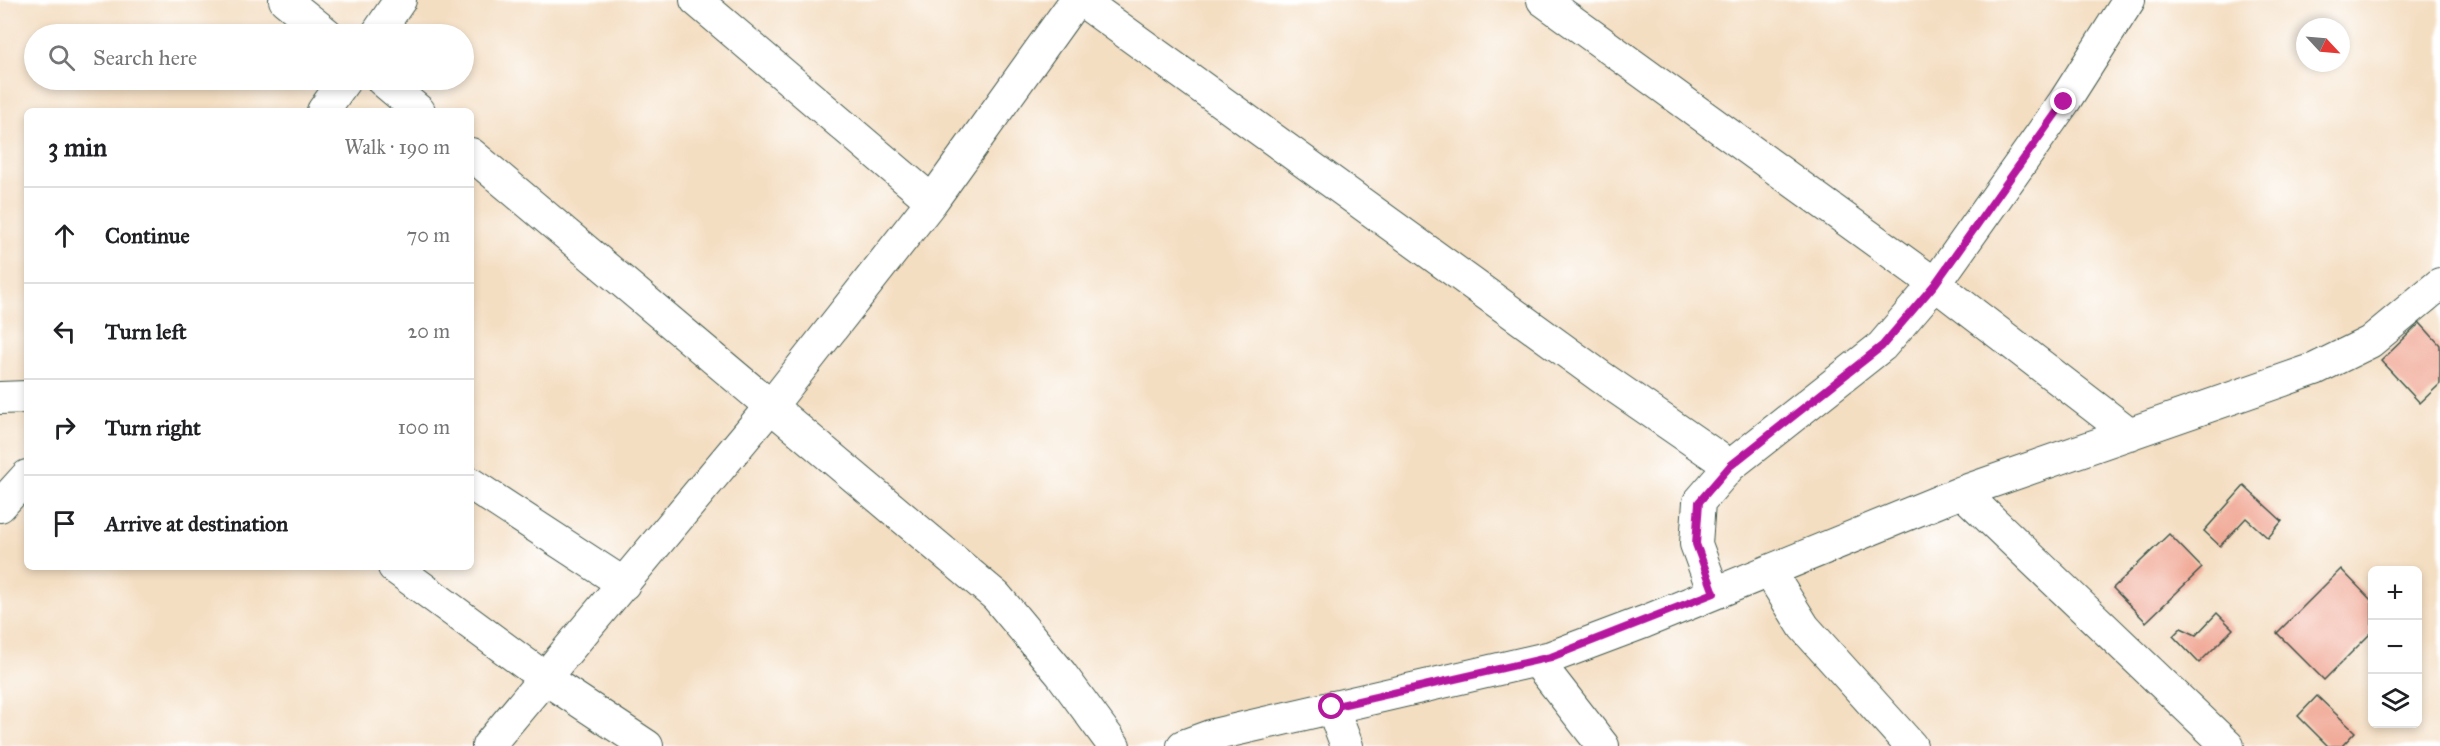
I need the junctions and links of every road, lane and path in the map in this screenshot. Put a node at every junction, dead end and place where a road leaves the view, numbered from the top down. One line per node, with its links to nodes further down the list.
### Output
1 (285, 0): 8 (street)
2 (400, 0): 9 (street)
3 (696, 0): 15 (street)
4 (1076, 0): 15 (street)
5 (1081, 0): 22 (street)
6 (1543, 0): 16 (street)
7 (2129, 0): 16 (street)
8 (315, 24)
9 (384, 24)
10 (338, 90): 12 (street)
11 (394, 90): 13 (street)
12 (324, 108)
13 (415, 108)
14 (474, 157): 20 (street)
15 (933, 201): 20 (street)
16 (1935, 284): 21 (street); 22 (street)
17 (2440, 284): 21 (street)
18 (24, 397): 19 (street)
19 (0, 398)
20 (771, 406): 29 (street); 36 (street)
21 (2130, 434): 25 (street)
22 (1730, 466): 30 (street)
23 (24, 479): 26 (street)
24 (474, 486): 29 (street)
25 (1962, 492): 28 (street); 41 (street)
26 (0, 506)
27 (398, 570): 32 (street)
28 (1769, 571): 30 (street); 40 (street)
29 (624, 584): 32 (street)
30 (1714, 593): 31 (street)
31 (1537, 661): 33 (street); 39 (street)
32 (546, 679): 34 (street); 35 (street)
33 (1332, 707): 37 (street); 38 (street)
34 (488, 746)
35 (647, 746)
36 (1114, 746)
37 (1183, 746)
38 (1347, 746)
39 (1603, 746)
40 (1911, 746)
41 (2228, 746)

